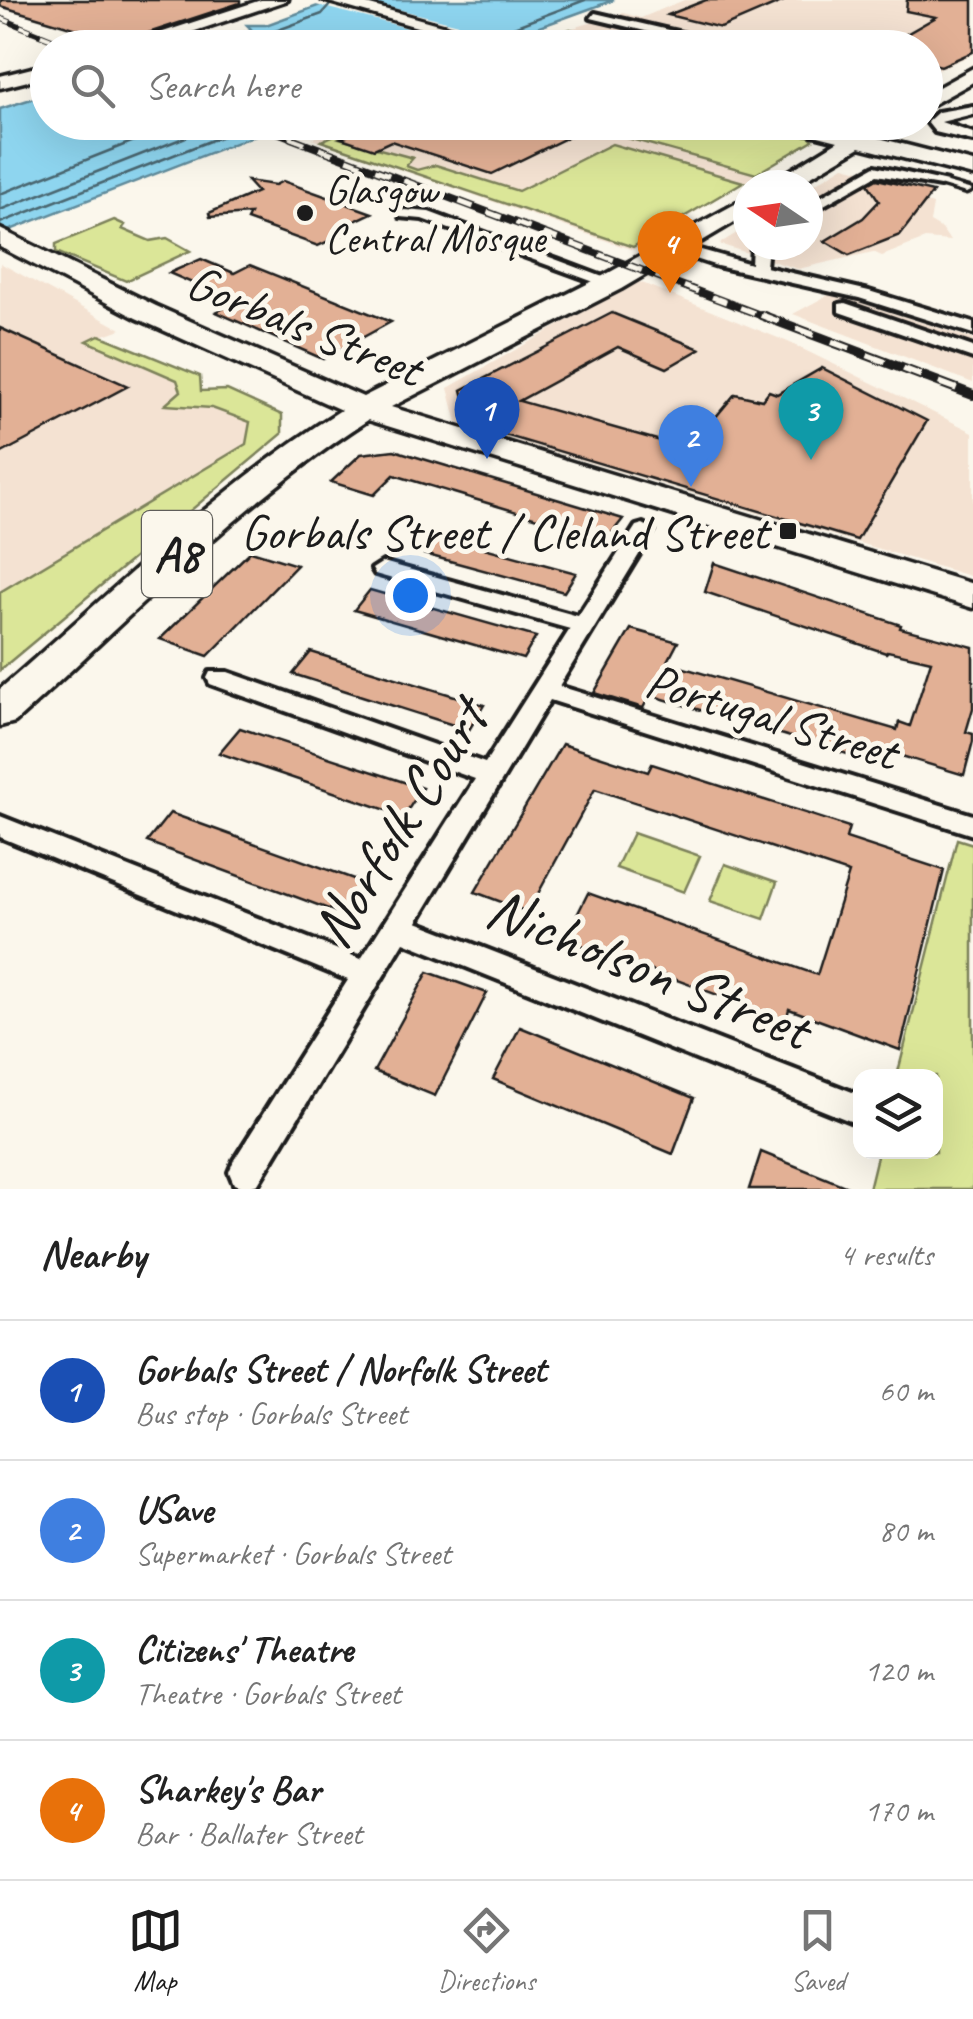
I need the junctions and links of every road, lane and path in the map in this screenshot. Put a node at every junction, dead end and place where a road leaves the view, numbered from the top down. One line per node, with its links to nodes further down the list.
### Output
1 (279, 0): 4 (main road)
2 (331, 0): 5 (main road)
3 (595, 16): 6 (street)
4 (182, 30)
5 (448, 30)
6 (655, 30)
7 (973, 63): 11 (main road)
8 (30, 74): 10 (main road)
9 (973, 74): 12 (main road)
10 (0, 82)
11 (943, 84)
12 (943, 87)
13 (973, 110): 14 (street)
14 (943, 116)
15 (943, 130): 16 (street)
16 (973, 137)
17 (854, 140): 21 (main road)
18 (892, 140): 23 (main road)
19 (913, 140): 20 (main road)
20 (973, 156)
21 (804, 170)
22 (940, 182): 23 (street); 24 (street)
23 (971, 183)
24 (823, 201)
25 (733, 213): 28 (main road, A8)
26 (405, 214): 31 (street)
27 (5, 240): 35 (main road, Gorbals Street)
28 (676, 248): 30 (street); 31 (main road, A8)
29 (759, 260): 30 (street)
30 (758, 270): 33 (street)
31 (610, 284): 35 (main road, A8)
32 (845, 308): 34 (street)
33 (973, 329)
34 (973, 353)
35 (364, 409): 38 (main road, Gorbals Street); 42 (main road, A8)
36 (642, 530): 39 (street, Norfolk Court)
37 (383, 569): 39 (street)
38 (973, 596)
39 (585, 626): 41 (street, Norfolk Court)
40 (219, 678): 43 (street)
41 (545, 690): 43 (street, Norfolk Court); 44 (street, Portugal Street)
42 (0, 712)
43 (492, 776): 46 (street, Norfolk Court)
44 (973, 825)
45 (0, 826): 47 (street)
46 (398, 927): 47 (street, Norfolk Court); 48 (street, Nicholson Street)
47 (368, 975): 49 (street, Norfolk Court)
48 (853, 1107)
49 (246, 1172)

